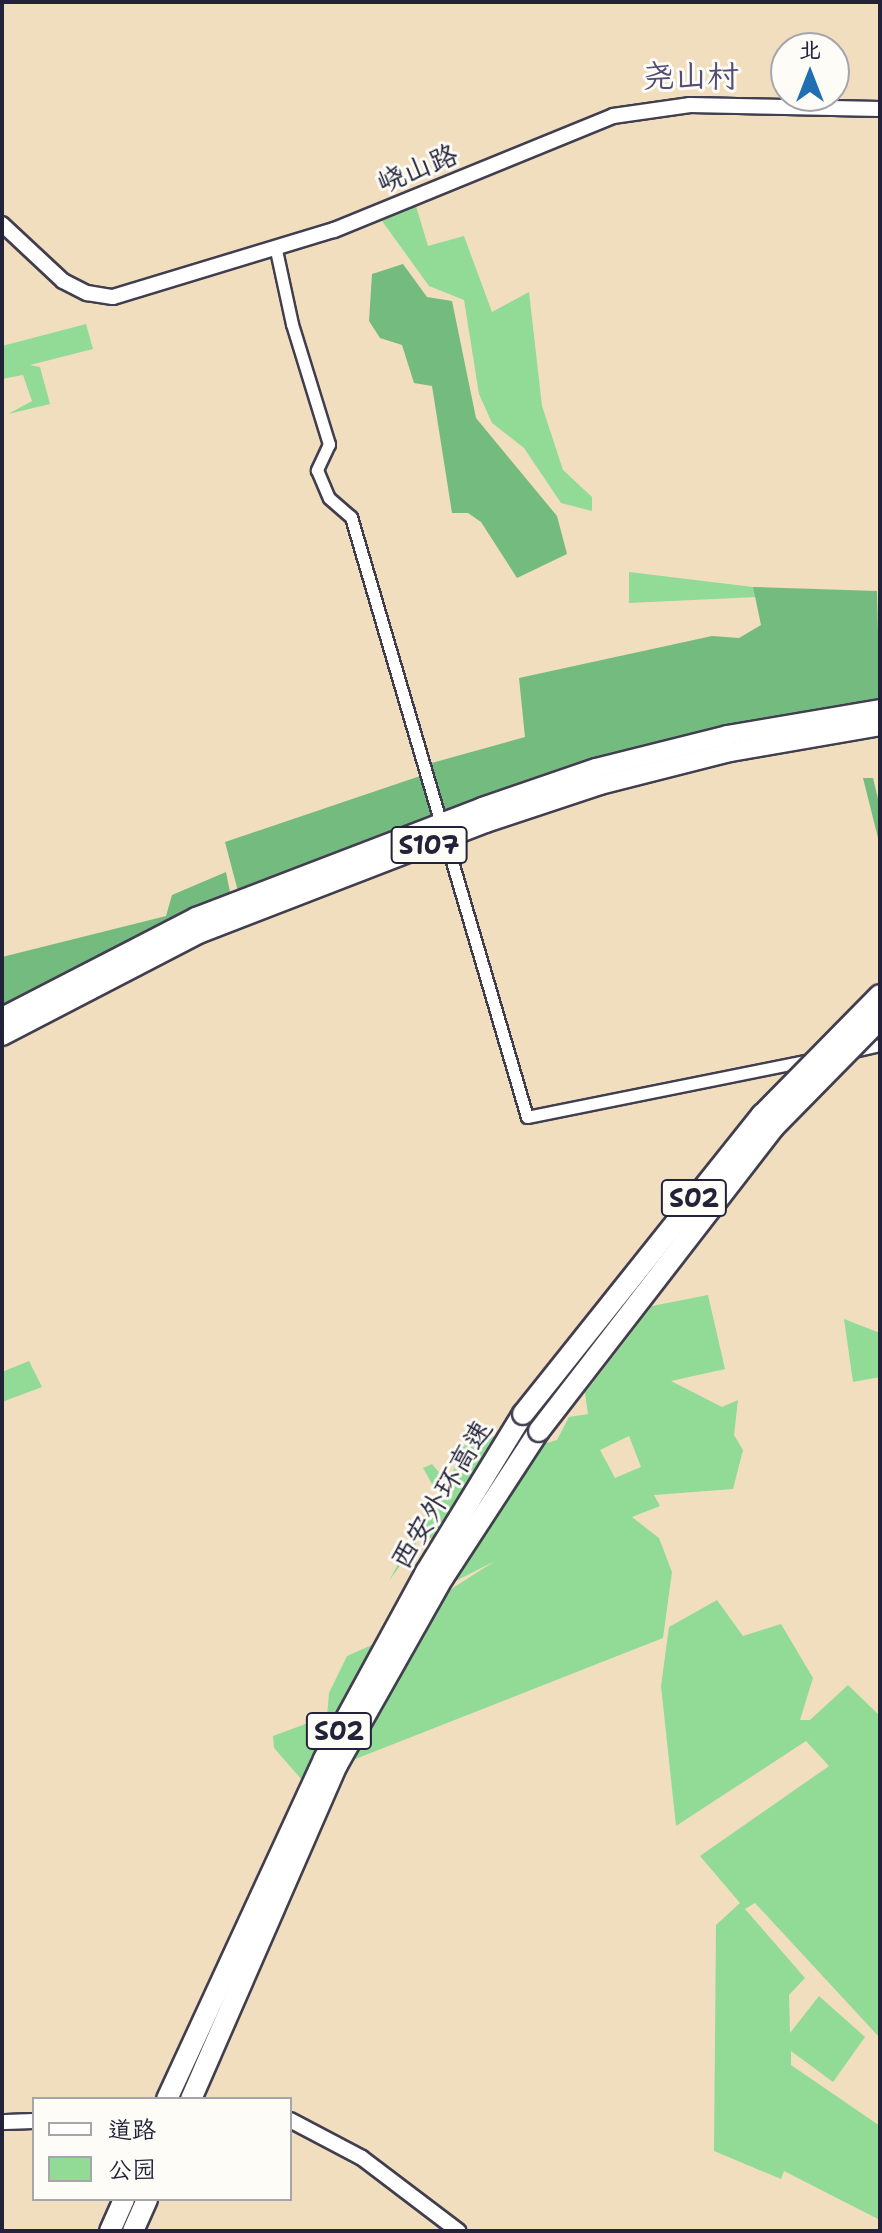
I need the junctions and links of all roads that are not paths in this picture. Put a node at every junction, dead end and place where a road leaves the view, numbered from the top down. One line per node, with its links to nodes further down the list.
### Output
1 (880, 109): 3 (street, 峣山路)
2 (2, 224): 3 (street, 峣山路)
3 (276, 250): 6 (street)
4 (880, 709): 6 (highway, S107)
5 (880, 726): 6 (highway, S107)
6 (442, 831): 8 (highway, S107); 10 (highway, S107); 11 (street)
7 (880, 995): 12 (highway, 西安外环高速 / S02, bridge)
8 (2, 1017)
9 (880, 1019): 13 (highway, 西安外环高速 / S02, bridge)
10 (2, 1036)
11 (880, 1045)
12 (168, 2097)
13 (192, 2097)
14 (32, 2121): 16 (street)
15 (292, 2121): 21 (street)
16 (2, 2122)
17 (123, 2201): 19 (highway)
18 (146, 2201): 20 (highway)
19 (110, 2231)
20 (133, 2231)
21 (458, 2231)

